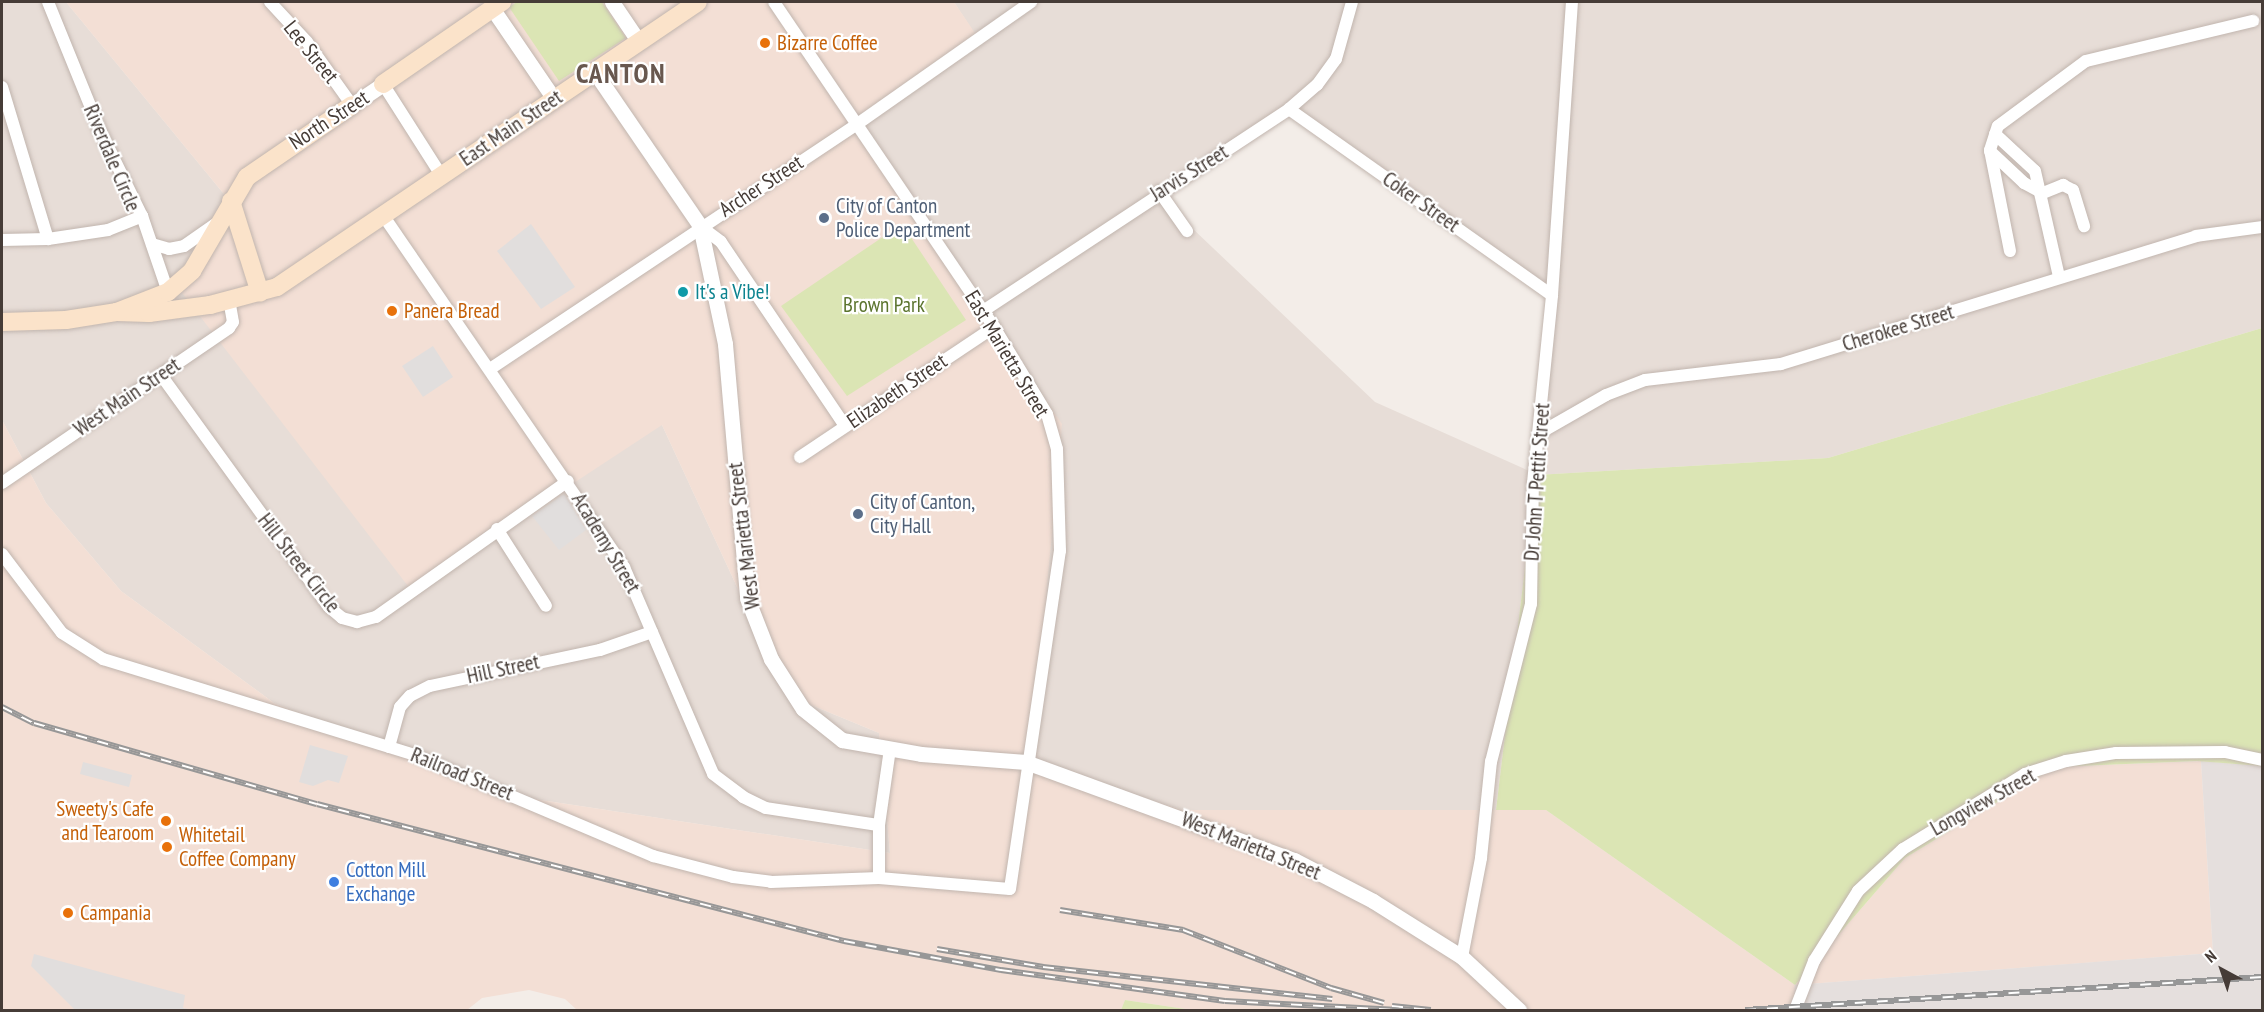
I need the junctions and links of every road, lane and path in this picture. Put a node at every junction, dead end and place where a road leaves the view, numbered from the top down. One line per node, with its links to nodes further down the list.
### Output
1 (48, 2): 26 (street, Riverdale Circle)
2 (270, 2): 16 (street, Lee Street)
3 (612, 2): 11 (street)
4 (698, 2): 11 (main road, East Main Street)
5 (774, 2): 18 (street, East Marietta Street)
6 (1031, 2): 18 (street, Archer Street)
7 (1352, 2): 17 (street, Jarvis Street)
8 (1572, 2): 38 (street, Dr John T Pettit Street)
9 (497, 5): 13 (main road, North Street); 15 (street)
10 (2253, 21): 19 (street)
11 (639, 42): 12 (main road, East Main Street)
12 (594, 71): 15 (main road, East Main Street); 27 (street)
13 (383, 84): 16 (street, North Street); 21 (street)
14 (2, 87): 31 (street)
15 (554, 99): 21 (main road, East Main Street)
16 (352, 105): 24 (main road, North Street)
17 (1289, 109): 22 (street, Jarvis Street); 38 (street, Coker Street)
18 (856, 125): 27 (street, Archer Street); 40 (street, East Marietta Street)
19 (1995, 134): 20 (street); 23 (street)
20 (1990, 150): 23 (street); 34 (street)
21 (441, 175): 25 (main road, East Main Street)
22 (1159, 191): 30 (street); 40 (street, Jarvis Street)
23 (2043, 193): 28 (street); 35 (street)
24 (228, 208): 33 (street); 36 (main road, North Street); 37 (main road)
25 (384, 215): 37 (main road); 44 (street, Academy Street)
26 (142, 216): 31 (street, Riverdale Circle); 33 (street)
27 (700, 226): 44 (street, Archer Street); 46 (street); 56 (street, West Marietta Street)
28 (2084, 226)
29 (2262, 227): 35 (street, Cherokee Street)
30 (1187, 231)
31 (48, 239): 32 (street, Riverdale Circle)
32 (2, 240)
33 (152, 244): 36 (street)
34 (2010, 251)
35 (2059, 277): 47 (street, Cherokee Street)
36 (168, 292): 41 (main road, North Street)
37 (260, 293): 39 (main road)
38 (1552, 295): 47 (street, Dr John T Pettit Street)
39 (230, 300): 41 (main road); 45 (street, West Main Street)
40 (983, 310): 43 (street, East Marietta Street)
41 (117, 312): 42 (main road)
42 (2, 322)
43 (994, 327): 46 (street, Elizabeth Street); 58 (street, East Marietta Street)
44 (490, 369): 49 (street, Academy Street)
45 (161, 375): 50 (street, West Main Street); 51 (street, Hill Street Circle)
46 (844, 426): 48 (street, Elizabeth Street)
47 (1538, 434): 61 (street, Dr John T Pettit Street)
48 (800, 456)
49 (568, 481): 51 (street, Hill Street Circle); 54 (street, Academy Street)
50 (2, 483)
51 (497, 529): 53 (street)
52 (2, 554): 55 (street, Railroad Street)
53 (546, 606)
54 (652, 632): 55 (street, Hill Street); 59 (street, Academy Street)
55 (389, 747): 60 (street, Railroad Street)
56 (890, 749): 58 (street, West Marietta Street); 59 (street)
57 (2262, 760): 63 (street, Longview Street)
58 (1026, 762): 60 (street, Railroad Street); 61 (street, West Marietta Street)
59 (879, 825): 60 (street)
60 (879, 878)
61 (1462, 957): 62 (street, West Marietta Street)
62 (1519, 1011)
63 (1795, 1011)

